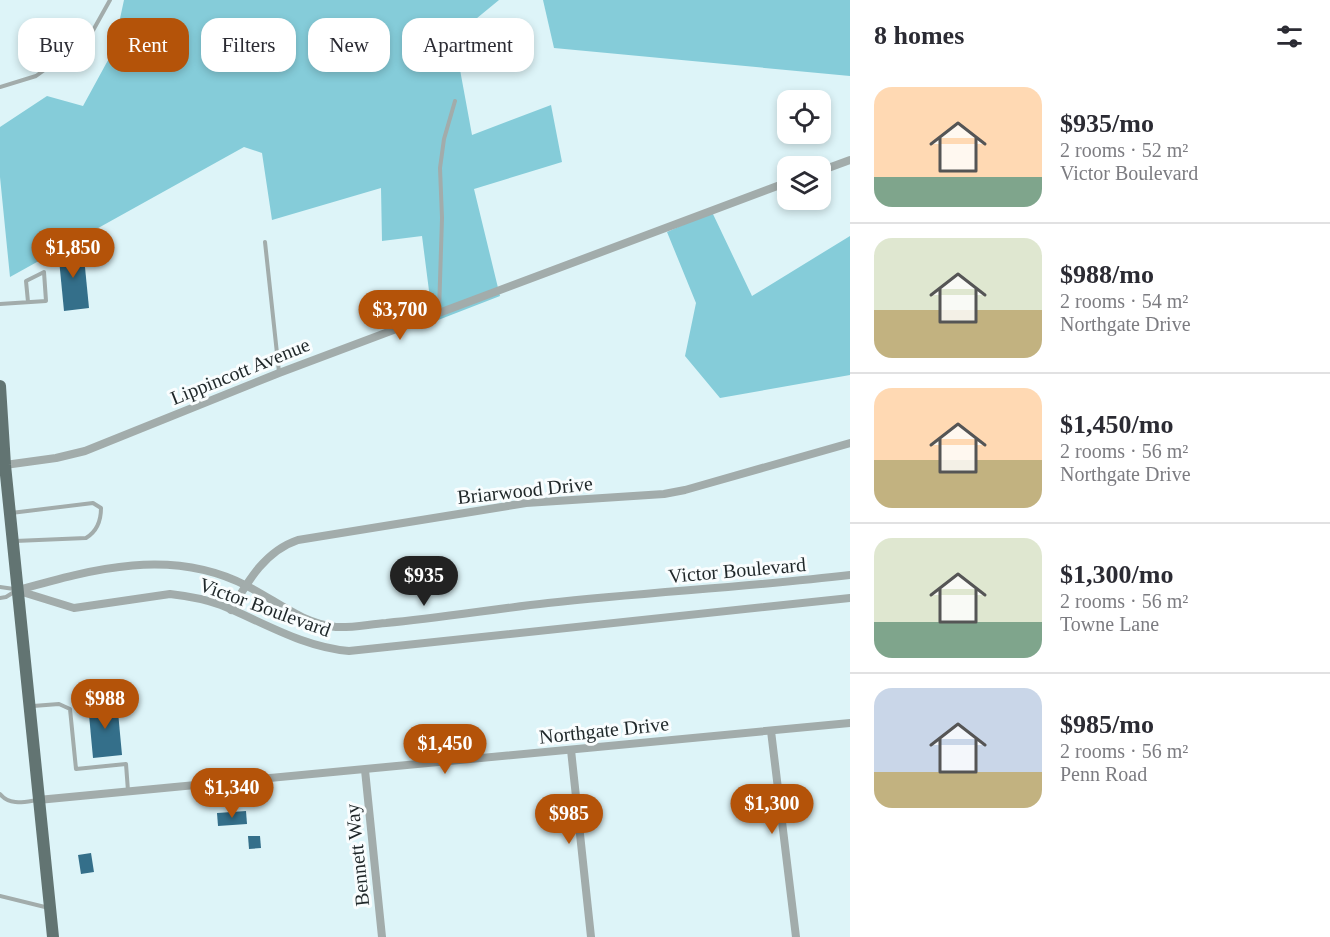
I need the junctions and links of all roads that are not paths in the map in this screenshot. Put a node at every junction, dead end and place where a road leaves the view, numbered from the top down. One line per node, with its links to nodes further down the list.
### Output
1 (110, 0): 2 (lane)
2 (0, 87)
3 (455, 102): 10 (lane)
4 (850, 160): 5 (street)
5 (831, 167)
6 (777, 186): 10 (street, Lippincott Avenue)
7 (265, 242): 11 (lane)
8 (28, 302): 8 (lane); 9 (lane)
9 (0, 304)
10 (439, 313): 11 (street, Lippincott Avenue)
11 (279, 373): 14 (street, Lippincott Avenue)
12 (0, 387): 14 (main road)
13 (850, 443): 18 (street, Briarwood Drive)
14 (5, 465): 15 (main road)
15 (10, 513): 16 (main road); 16 (lane)
16 (13, 541): 20 (main road)
17 (850, 575): 18 (street, Victor Boulevard)
18 (245, 585): 20 (street, Victor Boulevard); 23 (street, Briarwood Drive)
19 (0, 587): 20 (lane)
20 (18, 590): 21 (lane); 23 (street, Victor Boulevard); 24 (main road)
21 (0, 598)
22 (850, 598): 23 (street, Victor Boulevard)
23 (231, 610)
24 (29, 707): 29 (lane); 31 (main road)
25 (850, 723): 26 (street, Northgate Drive)
26 (771, 731): 27 (street, Northgate Drive); 37 (street)
27 (571, 750): 28 (street, Northgate Drive); 36 (street)
28 (365, 770): 29 (street, Northgate Drive); 35 (street, Bennett Way)
29 (128, 792): 31 (street, Northgate Drive)
30 (0, 794): 31 (lane)
31 (38, 800): 33 (main road)
32 (0, 896): 33 (lane)
33 (50, 909): 34 (main road)
34 (53, 937)
35 (382, 937)
36 (591, 937)
37 (796, 937)

